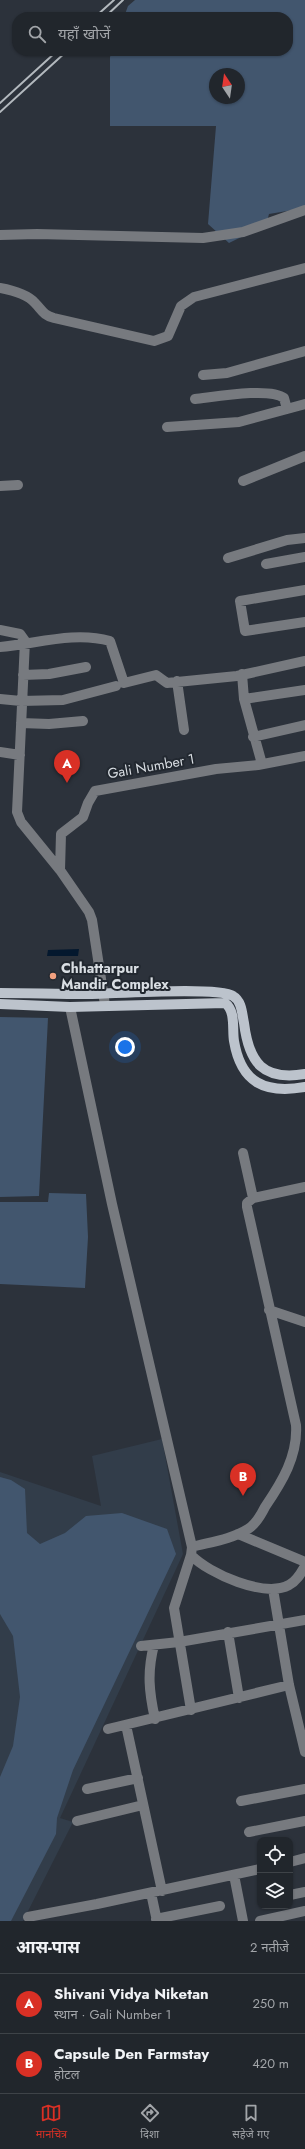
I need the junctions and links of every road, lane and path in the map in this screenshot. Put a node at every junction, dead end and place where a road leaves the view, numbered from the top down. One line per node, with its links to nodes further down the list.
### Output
1 (305, 210): 2 (street)
2 (0, 235)
3 (305, 268): 4 (street)
4 (0, 288)
5 (305, 351): 6 (street)
6 (203, 375)
7 (195, 399): 9 (street)
8 (305, 404): 9 (street)
9 (287, 409): 10 (street)
10 (167, 427)
11 (305, 456): 12 (street)
12 (243, 481)
13 (18, 485): 14 (street)
14 (0, 486)
15 (305, 538): 17 (street)
16 (305, 557): 18 (street)
17 (228, 558)
18 (266, 564)
19 (305, 590): 20 (street)
20 (305, 622)
21 (0, 630): 22 (street)
22 (25, 645): 23 (street); 27 (street); 28 (street)
23 (0, 647)
24 (305, 661): 26 (street)
25 (86, 667): 27 (street)
26 (242, 674): 28 (street); 32 (street)
27 (23, 675): 33 (street)
28 (177, 682): 37 (street)
29 (116, 686): 33 (street)
30 (305, 690): 32 (street)
31 (0, 699): 33 (street)
32 (244, 699): 38 (street)
33 (21, 701): 35 (street)
34 (83, 721): 35 (street)
35 (21, 723): 40 (street)
36 (305, 725): 38 (street)
37 (184, 730)
38 (253, 737): 42 (street)
39 (0, 752): 40 (street)
40 (20, 755): 43 (street)
41 (305, 756): 42 (street, Gali Number 1)
42 (262, 764): 43 (street, Gali Number 1)
43 (60, 870): 45 (street)
44 (0, 993): 45 (main road)
45 (103, 993): 47 (street); 49 (main road)
46 (0, 1004): 48 (main road)
47 (105, 1005): 48 (main road); 50 (main road)
48 (70, 1007): 58 (street)
49 (305, 1074)
50 (305, 1087)
51 (243, 1153): 53 (street)
52 (305, 1187): 53 (street)
53 (253, 1198): 54 (street)
54 (269, 1310): 55 (street); 56 (street)
55 (305, 1322)
56 (301, 1437): 57 (street)
57 (238, 1534): 58 (street); 59 (street)
58 (192, 1551): 61 (street); 65 (street)
59 (305, 1562)
60 (305, 1566): 61 (street)
61 (273, 1589): 63 (street)
62 (305, 1620): 63 (street)
63 (278, 1624): 64 (street); 68 (street)
64 (228, 1632): 65 (street); 69 (street)
65 (179, 1642): 66 (street); 70 (street)
66 (154, 1645): 67 (street); 72 (street)
67 (141, 1646)
68 (289, 1685): 69 (street); 71 (street)
69 (239, 1698): 70 (street)
70 (191, 1710): 72 (street)
71 (300, 1710): 75 (street)
72 (155, 1719): 73 (street)
73 (126, 1725): 74 (street); 76 (street)
74 (108, 1729)
75 (305, 1752)
76 (138, 1778): 77 (street); 80 (street)
77 (88, 1789)
78 (305, 1789): 79 (street)
79 (241, 1801)
80 (143, 1805): 81 (street); 88 (street)
81 (77, 1821)
82 (305, 1821): 83 (street)
83 (249, 1832)
84 (305, 1858): 85 (street)
85 (293, 1861)
86 (257, 1870): 87 (street)
87 (234, 1875): 88 (street); 96 (street)
88 (162, 1891): 90 (street)
89 (305, 1892): 91 (street)
90 (151, 1893): 94 (street); 95 (street)
91 (293, 1894)
92 (220, 1906): 95 (street)
93 (305, 1912): 97 (street)
94 (28, 1917)
95 (156, 1920)
96 (243, 1921)
97 (260, 1921)

